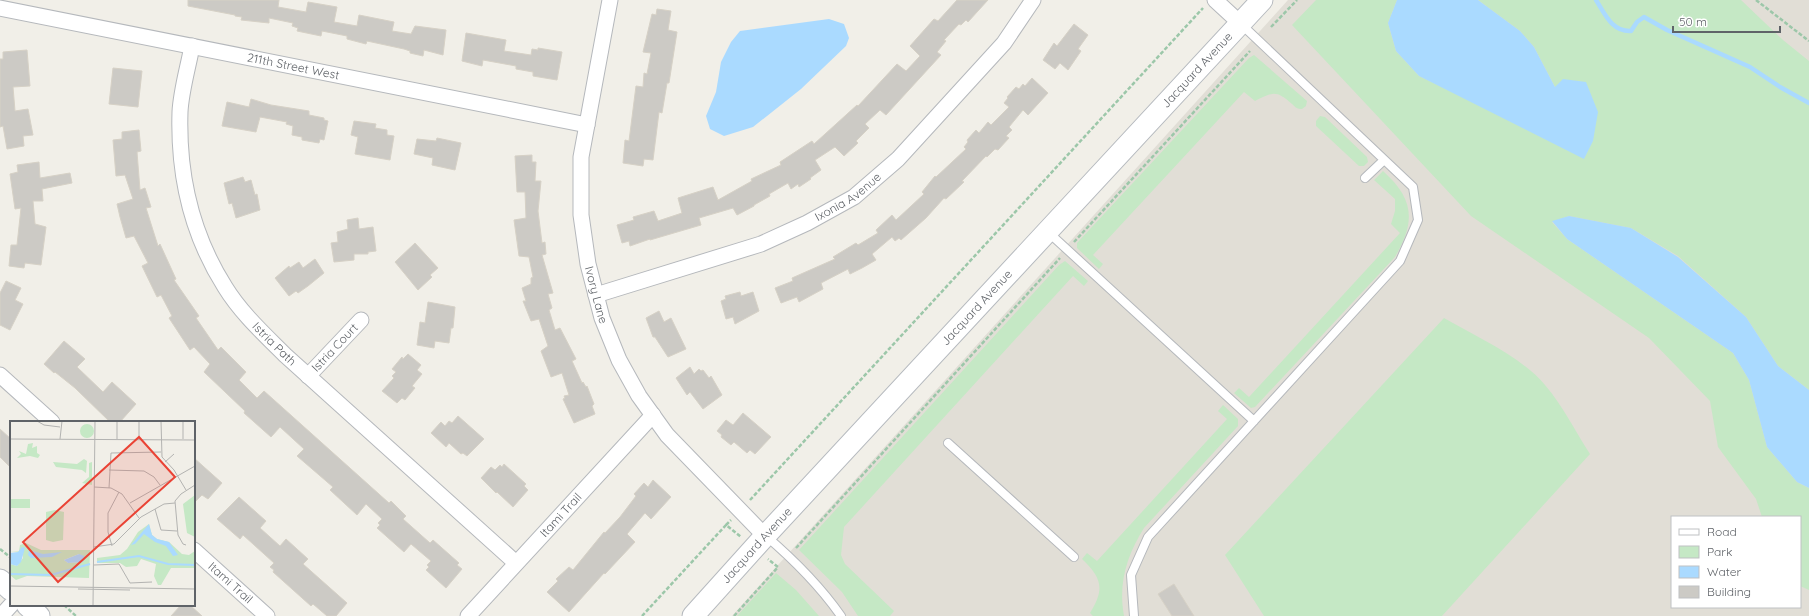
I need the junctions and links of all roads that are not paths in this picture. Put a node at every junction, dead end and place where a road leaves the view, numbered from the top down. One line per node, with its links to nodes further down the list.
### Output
1 (610, 0): 8 (street, Ivory Lane)
2 (1033, 0): 12 (street, Ixonia Avenue)
3 (1262, 0): 6 (street, Jacquard Avenue)
4 (1210, 3): 6 (street)
5 (0, 8): 7 (street, 211th Street West)
6 (1240, 24): 9 (lane); 11 (street, Jacquard Avenue)
7 (192, 46): 8 (street, 211th Street West); 15 (street, Istria Path)
8 (587, 125): 12 (street, Ivory Lane)
9 (1384, 160): 10 (lane); 18 (lane)
10 (1365, 178)
11 (1048, 232): 18 (lane); 20 (street, Jacquard Avenue)
12 (596, 295): 16 (street, Ivory Lane)
13 (361, 320): 15 (street, Istria Court)
14 (0, 375): 17 (street)
15 (308, 376): 23 (street, Istria Path)
16 (654, 415): 20 (street, Ivory Lane); 23 (street, Itami Trail)
17 (51, 421)
18 (1254, 421): 34 (lane)
19 (948, 444): 22 (lane)
20 (760, 542): 32 (street, Jacquard Avenue); 33 (lane)
21 (195, 551): 30 (street, Itami Trail)
22 (1074, 557)
23 (516, 563): 31 (street, Itami Trail)
24 (0, 580): 25 (street)
25 (10, 589)
26 (10, 606): 28 (street)
27 (28, 606): 29 (street)
28 (1, 616)
29 (39, 616)
30 (267, 616)
31 (468, 616)
32 (693, 616)
33 (841, 616)
34 (1134, 616)

